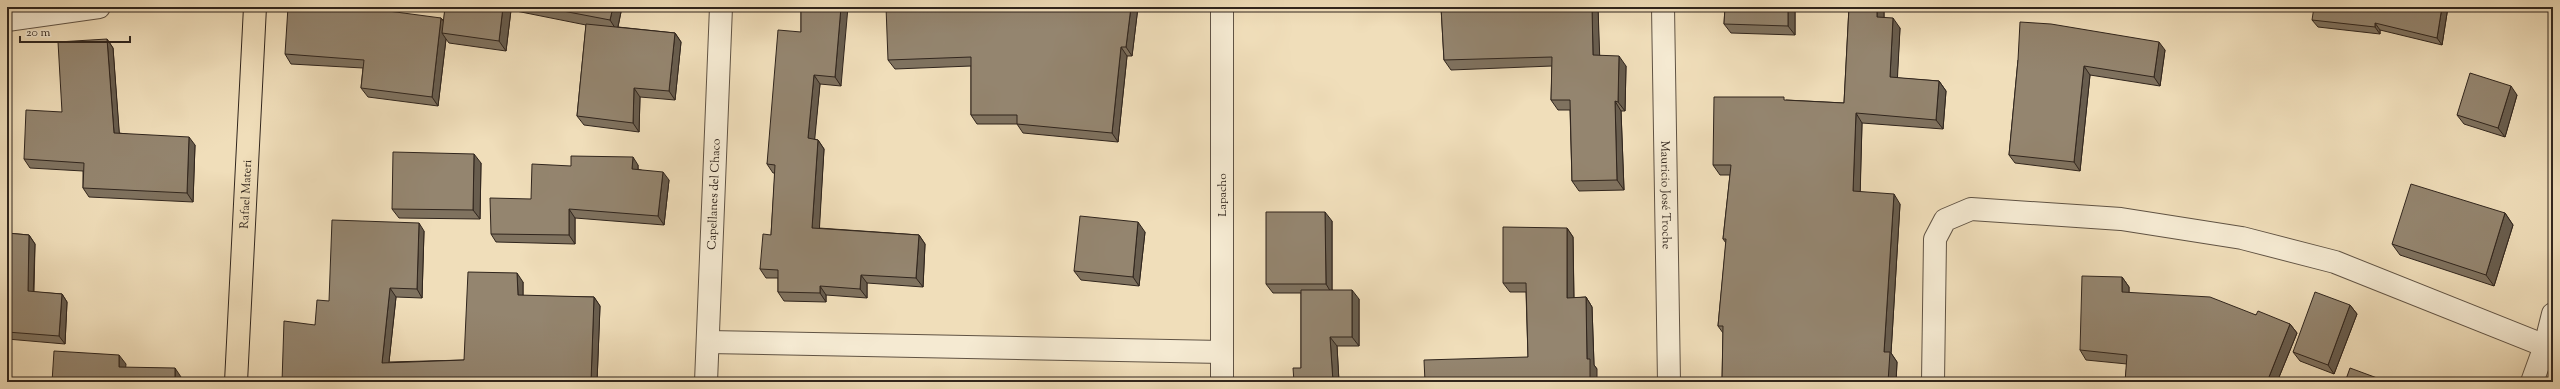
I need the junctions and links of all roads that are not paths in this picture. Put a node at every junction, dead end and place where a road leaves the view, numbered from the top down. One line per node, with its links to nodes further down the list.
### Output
1 (99, 7): 6 (street)
2 (255, 7): 11 (main road, Rafael Materi)
3 (721, 7): 8 (street, Capellanes del Chaco)
4 (1222, 7): 10 (street, Lapacho)
5 (1663, 7): 14 (street, Mauricio José Troche)
6 (7, 20)
7 (2553, 314): 9 (street)
8 (708, 342): 10 (street); 12 (street, Capellanes del Chaco)
9 (2549, 348): 15 (street); 16 (street)
10 (1222, 352): 13 (street, Lapacho)
11 (236, 382)
12 (706, 382)
13 (1222, 382)
14 (1669, 382)
15 (1933, 382)
16 (2532, 382)

